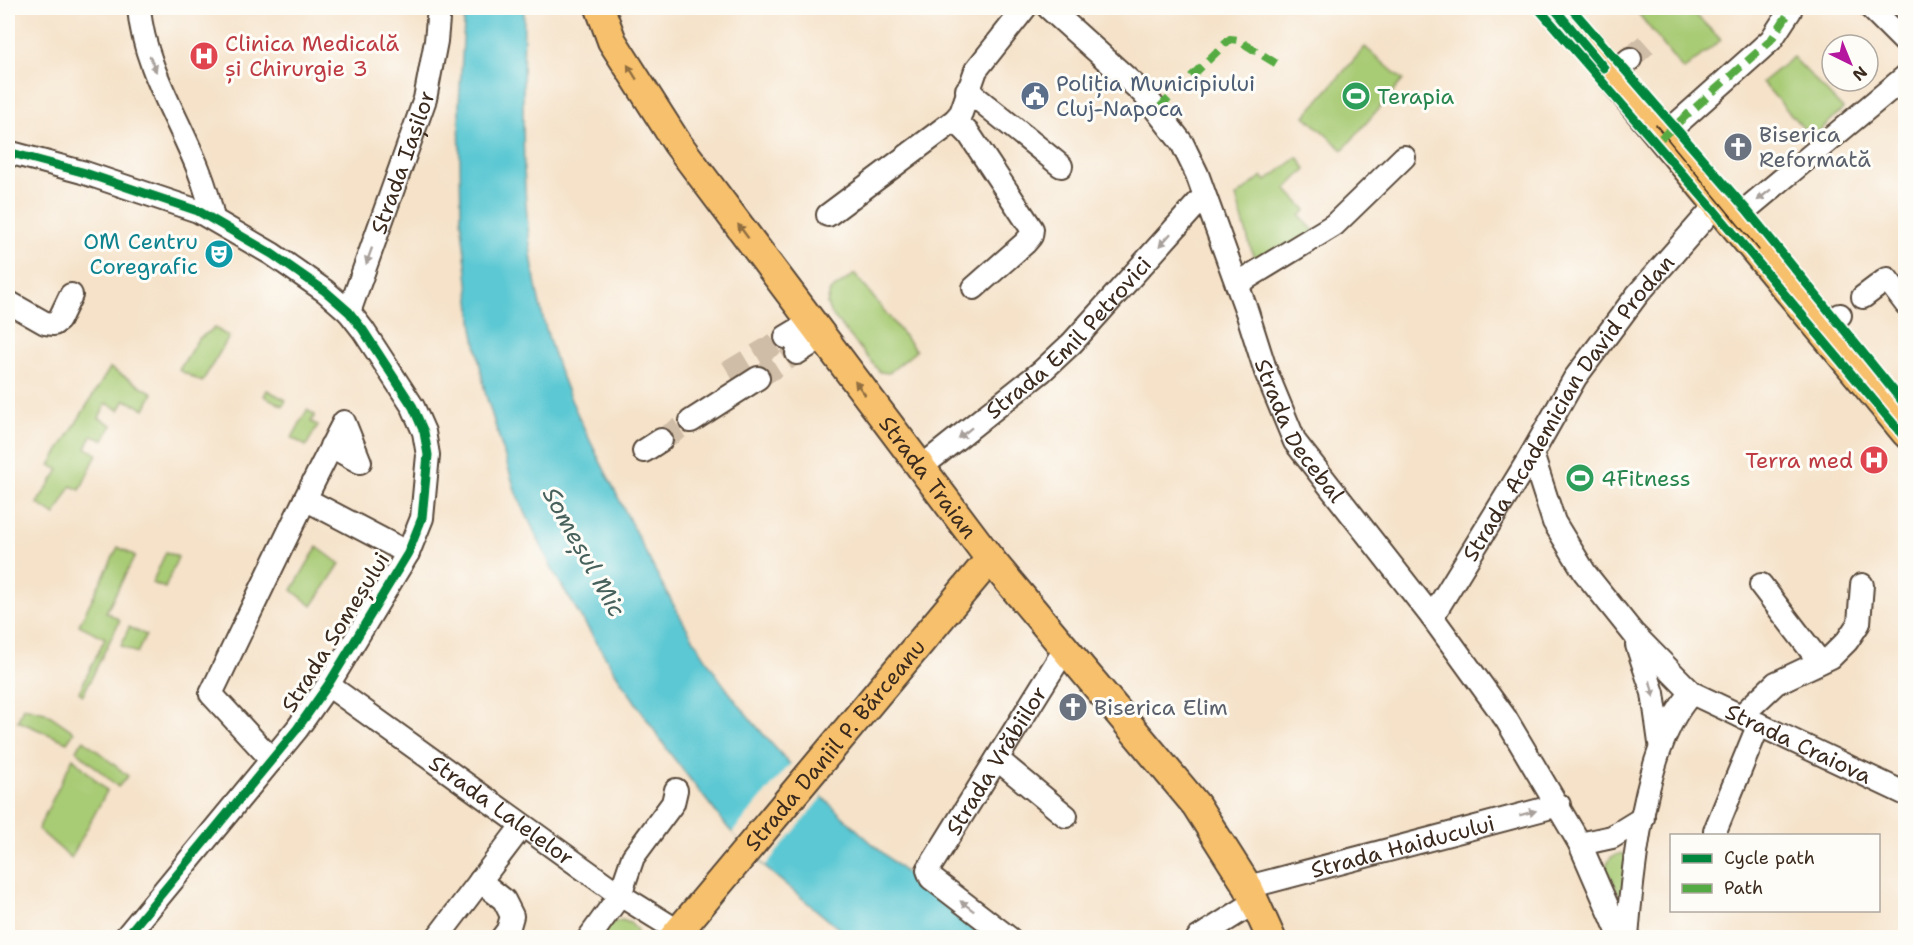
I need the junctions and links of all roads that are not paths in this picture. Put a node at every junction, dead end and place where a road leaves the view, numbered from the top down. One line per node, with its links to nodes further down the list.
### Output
1 (139, 8): 20 (street, one-way to 20)
2 (439, 8): 27 (street, Strada Iașilor, one-way to 27)
3 (600, 8): 28 (main road, Strada Traian, one-way to 3)
4 (1025, 8): 11 (street)
5 (1049, 8): 17 (street, Strada Decebal)
6 (1554, 8): 13 (main road)
7 (1787, 8): 13 (street)
8 (1871, 8): 9 (street)
9 (1905, 43)
10 (1905, 76): 18 (street, Strada Academician David Prodan, one-way to 18)
11 (967, 90): 12 (street); 16 (street)
12 (956, 120): 19 (street); 22 (street)
13 (1661, 138): 18 (main road)
14 (8, 152): 20 (street, Strada Someșului)
15 (1404, 157): 21 (street)
16 (1061, 166)
17 (1204, 196): 21 (street, Strada Decebal); 35 (street, Strada Emil Petrovici, one-way to 35)
18 (1723, 213): 32 (main road); 34 (street, Strada Academician David Prodan)
19 (828, 215)
20 (213, 219): 27 (street, Strada Someșului)
21 (1237, 284): 41 (street, Strada Decebal)
22 (974, 288)
23 (71, 295): 25 (street)
24 (1863, 297): 26 (street)
25 (8, 302)
26 (1905, 304)
27 (349, 312): 37 (street, Strada Someșului)
28 (816, 329): 29 (street); 35 (main road, Strada Traian, one-way to 28)
29 (791, 345)
30 (758, 378): 31 (street)
31 (691, 421)
32 (1905, 433)
33 (331, 446): 36 (street)
34 (1532, 454): 41 (street, Strada Academician David Prodan); 42 (street)
35 (920, 468): 38 (main road, Strada Traian)
36 (305, 499): 37 (street); 50 (street)
37 (408, 553): 45 (street, Strada Someșului)
38 (990, 559): 43 (main road, Strada Traian); 62 (main road, Strada Daniil P. Bărceanu)
39 (1761, 585): 44 (street)
40 (1862, 585): 44 (street)
41 (1432, 617): 53 (street, Strada Decebal)
42 (1633, 633): 46 (street); 48 (street, one-way to 48)
43 (1065, 649): 49 (street, Strada Vrăbiilor); 60 (main road, Strada Traian)
44 (1820, 662): 47 (street)
45 (328, 685): 50 (street, Strada Someșului); 56 (street, Strada Lalelelor)
46 (1692, 693): 47 (street, Strada Craiova); 48 (street)
47 (1750, 720): 52 (street, Strada Craiova); 57 (street)
48 (1660, 751): 55 (street)
49 (997, 759): 54 (street); 67 (street, Strada Vrăbiilor, one-way to 49)
50 (272, 760): 63 (street, Strada Someșului)
51 (676, 790): 61 (street)
52 (1905, 794)
53 (1559, 805): 58 (street, Strada Decebal); 60 (street, Strada Haiducului, one-way to 53)
54 (1066, 816)
55 (1643, 818): 58 (street); 71 (street)
56 (522, 826): 59 (street); 61 (street, Strada Lalelelor)
57 (1715, 831)
58 (1580, 844): 70 (street, Strada Decebal)
59 (480, 881): 64 (street); 65 (street)
60 (1251, 894): 68 (street, Strada Haiducului); 69 (main road, Strada Traian)
61 (620, 895): 62 (street, Strada Lalelelor); 66 (street)
62 (676, 934)
63 (125, 938)
64 (437, 938)
65 (502, 938)
66 (589, 938)
67 (1009, 938)
68 (1198, 938)
69 (1271, 938)
70 (1621, 938)
71 (1627, 938)

